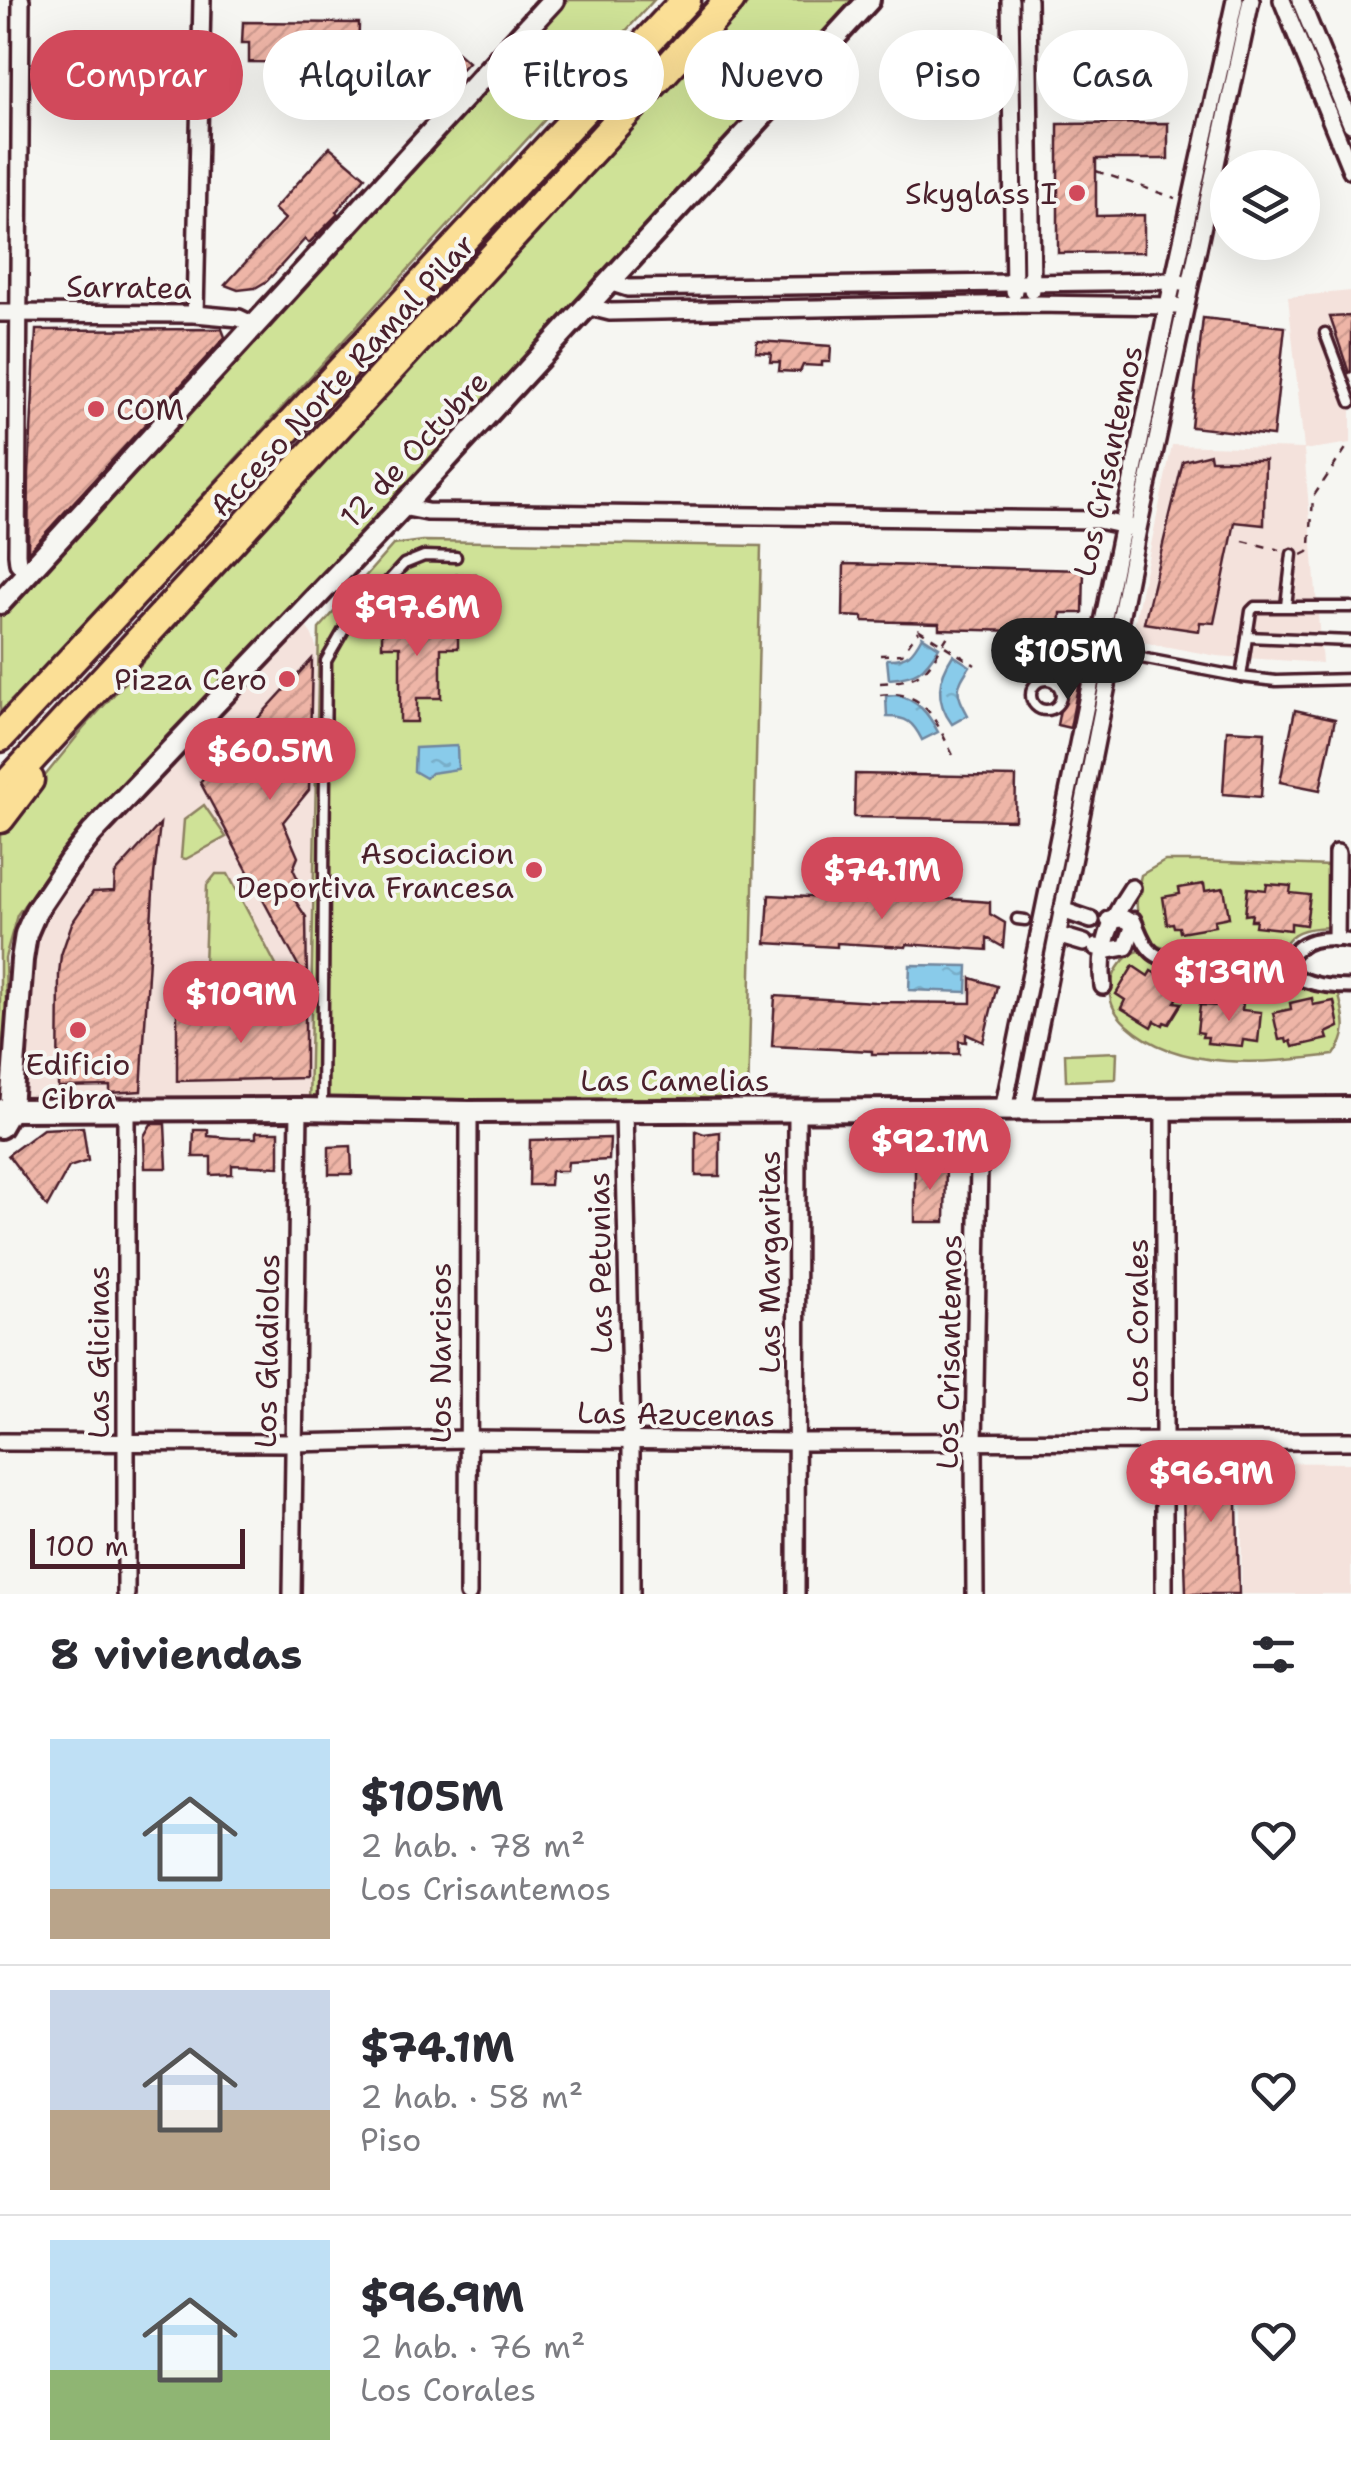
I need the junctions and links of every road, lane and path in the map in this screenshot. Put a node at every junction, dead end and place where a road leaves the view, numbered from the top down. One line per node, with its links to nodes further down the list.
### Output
1 (20, 0): 37 (street)
2 (202, 0): 38 (street)
3 (553, 0): 39 (street)
4 (669, 0): 14 (highway)
5 (686, 0): 15 (highway, Acceso Norte Ramal Pilar)
6 (869, 0): 26 (street, 12 de Octubre)
7 (1010, 0): 16 (street)
8 (1028, 0): 17 (street)
9 (1234, 0): 19 (street, Los Crisantemos)
10 (1251, 0): 19 (street, Los Crisantemos)
11 (1282, 0): 23 (street)
12 (1300, 0): 22 (street)
13 (726, 6): 64 (highway, Acceso Norte Ramal Pilar)
14 (646, 30)
15 (658, 30)
16 (1011, 30)
17 (1030, 76): 18 (lane); 28 (street)
18 (1017, 77)
19 (1217, 118): 25 (street, Los Crisantemos); 29 (street, Los Crisantemos)
20 (575, 120): 69 (highway, Acceso Norte Ramal Pilar)
21 (1012, 120): 27 (street)
22 (1351, 124)
23 (1351, 170)
24 (1096, 171): 25 (path)
25 (1190, 204): 29 (street, Los Crisantemos)
26 (608, 282): 30 (street); 33 (street, 12 de Octubre)
27 (1014, 284): 28 (street); 30 (street); 31 (street)
28 (1032, 284): 29 (street); 31 (street)
29 (1181, 284): 32 (street, Los Crisantemos); 34 (street, Los Crisantemos)
30 (733, 288): 35 (street)
31 (1023, 304): 32 (street); 35 (street)
32 (1168, 304): 34 (street); 44 (street, Los Crisantemos)
33 (586, 306): 35 (street); 43 (street, 12 de Octubre)
34 (1185, 307): 44 (street, Los Crisantemos)
35 (734, 311)
36 (0, 313): 37 (street, Sarratea)
37 (19, 313): 38 (street, Sarratea); 48 (street)
38 (195, 314): 39 (street, Sarratea)
39 (256, 326): 48 (street)
40 (1325, 332): 41 (lane)
41 (1351, 402)
42 (1349, 444): 46 (path)
43 (402, 507): 44 (street); 49 (street, 12 de Octubre)
44 (1130, 527): 58 (street, Los Crisantemos); 67 (street, Los Crisantemos)
45 (1242, 541): 46 (path)
46 (1292, 554): 51 (lane)
47 (456, 557): 53 (lane)
48 (15, 579): 50 (street)
49 (332, 580): 53 (lane); 85 (street, 12 de Octubre)
50 (0, 602)
51 (1286, 606): 52 (lane); 55 (lane)
52 (1351, 607)
53 (362, 610): 88 (lane)
54 (949, 634): 57 (path)
55 (1247, 637): 56 (lane); 61 (lane)
56 (1351, 642)
57 (942, 645): 59 (path); 60 (path); 63 (path)
58 (1115, 652): 61 (lane); 68 (street, Los Crisantemos)
59 (880, 655)
60 (975, 665)
61 (1241, 677): 62 (lane)
62 (1351, 680)
63 (880, 683)
64 (100, 686): 71 (highway, Acceso Norte Ramal Pilar); 72 (highway)
65 (1062, 694): 65 (lane)
66 (880, 695): 70 (path)
67 (1083, 699): 68 (lane); 73 (street, Los Crisantemos)
68 (1105, 702): 73 (street, Los Crisantemos)
69 (0, 735)
70 (955, 759)
71 (0, 792)
72 (0, 818)
73 (1071, 824): 76 (street, Los Crisantemos)
74 (1337, 853): 78 (street)
75 (1102, 920): 76 (street); 77 (street); 77 (street); 79 (street)
76 (1051, 922): 79 (street); 92 (street, Los Crisantemos)
77 (1134, 922): 80 (street); 81 (street)
78 (1344, 939): 81 (street)
79 (1094, 946): 80 (street); 80 (street)
80 (1126, 946)
81 (1285, 966): 82 (street)
82 (1351, 987)
83 (1164, 1108): 84 (street, Las Camelias); 92 (street, Las Camelias); 102 (street, Los Corales)
84 (1351, 1108)
85 (6, 1109): 86 (street, Las Camelias); 94 (street, 12 de Octubre)
86 (126, 1109): 87 (street, Las Camelias); 99 (street, Las Glicinas)
87 (298, 1109): 88 (street, Las Camelias); 103 (street, Los Gladiolos)
88 (322, 1110): 93 (street, Las Camelias)
89 (624, 1110): 90 (street, Las Camelias); 93 (street, Las Camelias); 96 (street, Las Petunias)
90 (797, 1110): 91 (street, Las Camelias); 100 (street, Las Margaritas)
91 (980, 1110): 92 (street, Las Camelias); 101 (street, Los Crisantemos)
92 (1012, 1110)
93 (469, 1112): 95 (street, Los Narcisos)
94 (0, 1127)
95 (467, 1440): 96 (street, Las Azucenas); 103 (street, Las Azucenas); 106 (street, Los Narcisos)
96 (631, 1440): 100 (street, Las Azucenas); 107 (street, Las Petunias)
97 (1351, 1441): 102 (street, Las Azucenas)
98 (0, 1442): 99 (street, Las Azucenas)
99 (126, 1442): 103 (street, Las Azucenas); 104 (street, Las Glicinas)
100 (796, 1442): 101 (street, Las Azucenas); 108 (street, Las Margaritas)
101 (974, 1442): 102 (street, Las Azucenas); 109 (street, Los Crisantemos)
102 (1165, 1442): 110 (street, Los Corales)
103 (292, 1443): 105 (street, Los Gladiolos)
104 (126, 1594)
105 (292, 1594)
106 (468, 1594)
107 (631, 1594)
108 (796, 1594)
109 (974, 1594)
110 (1164, 1594)

